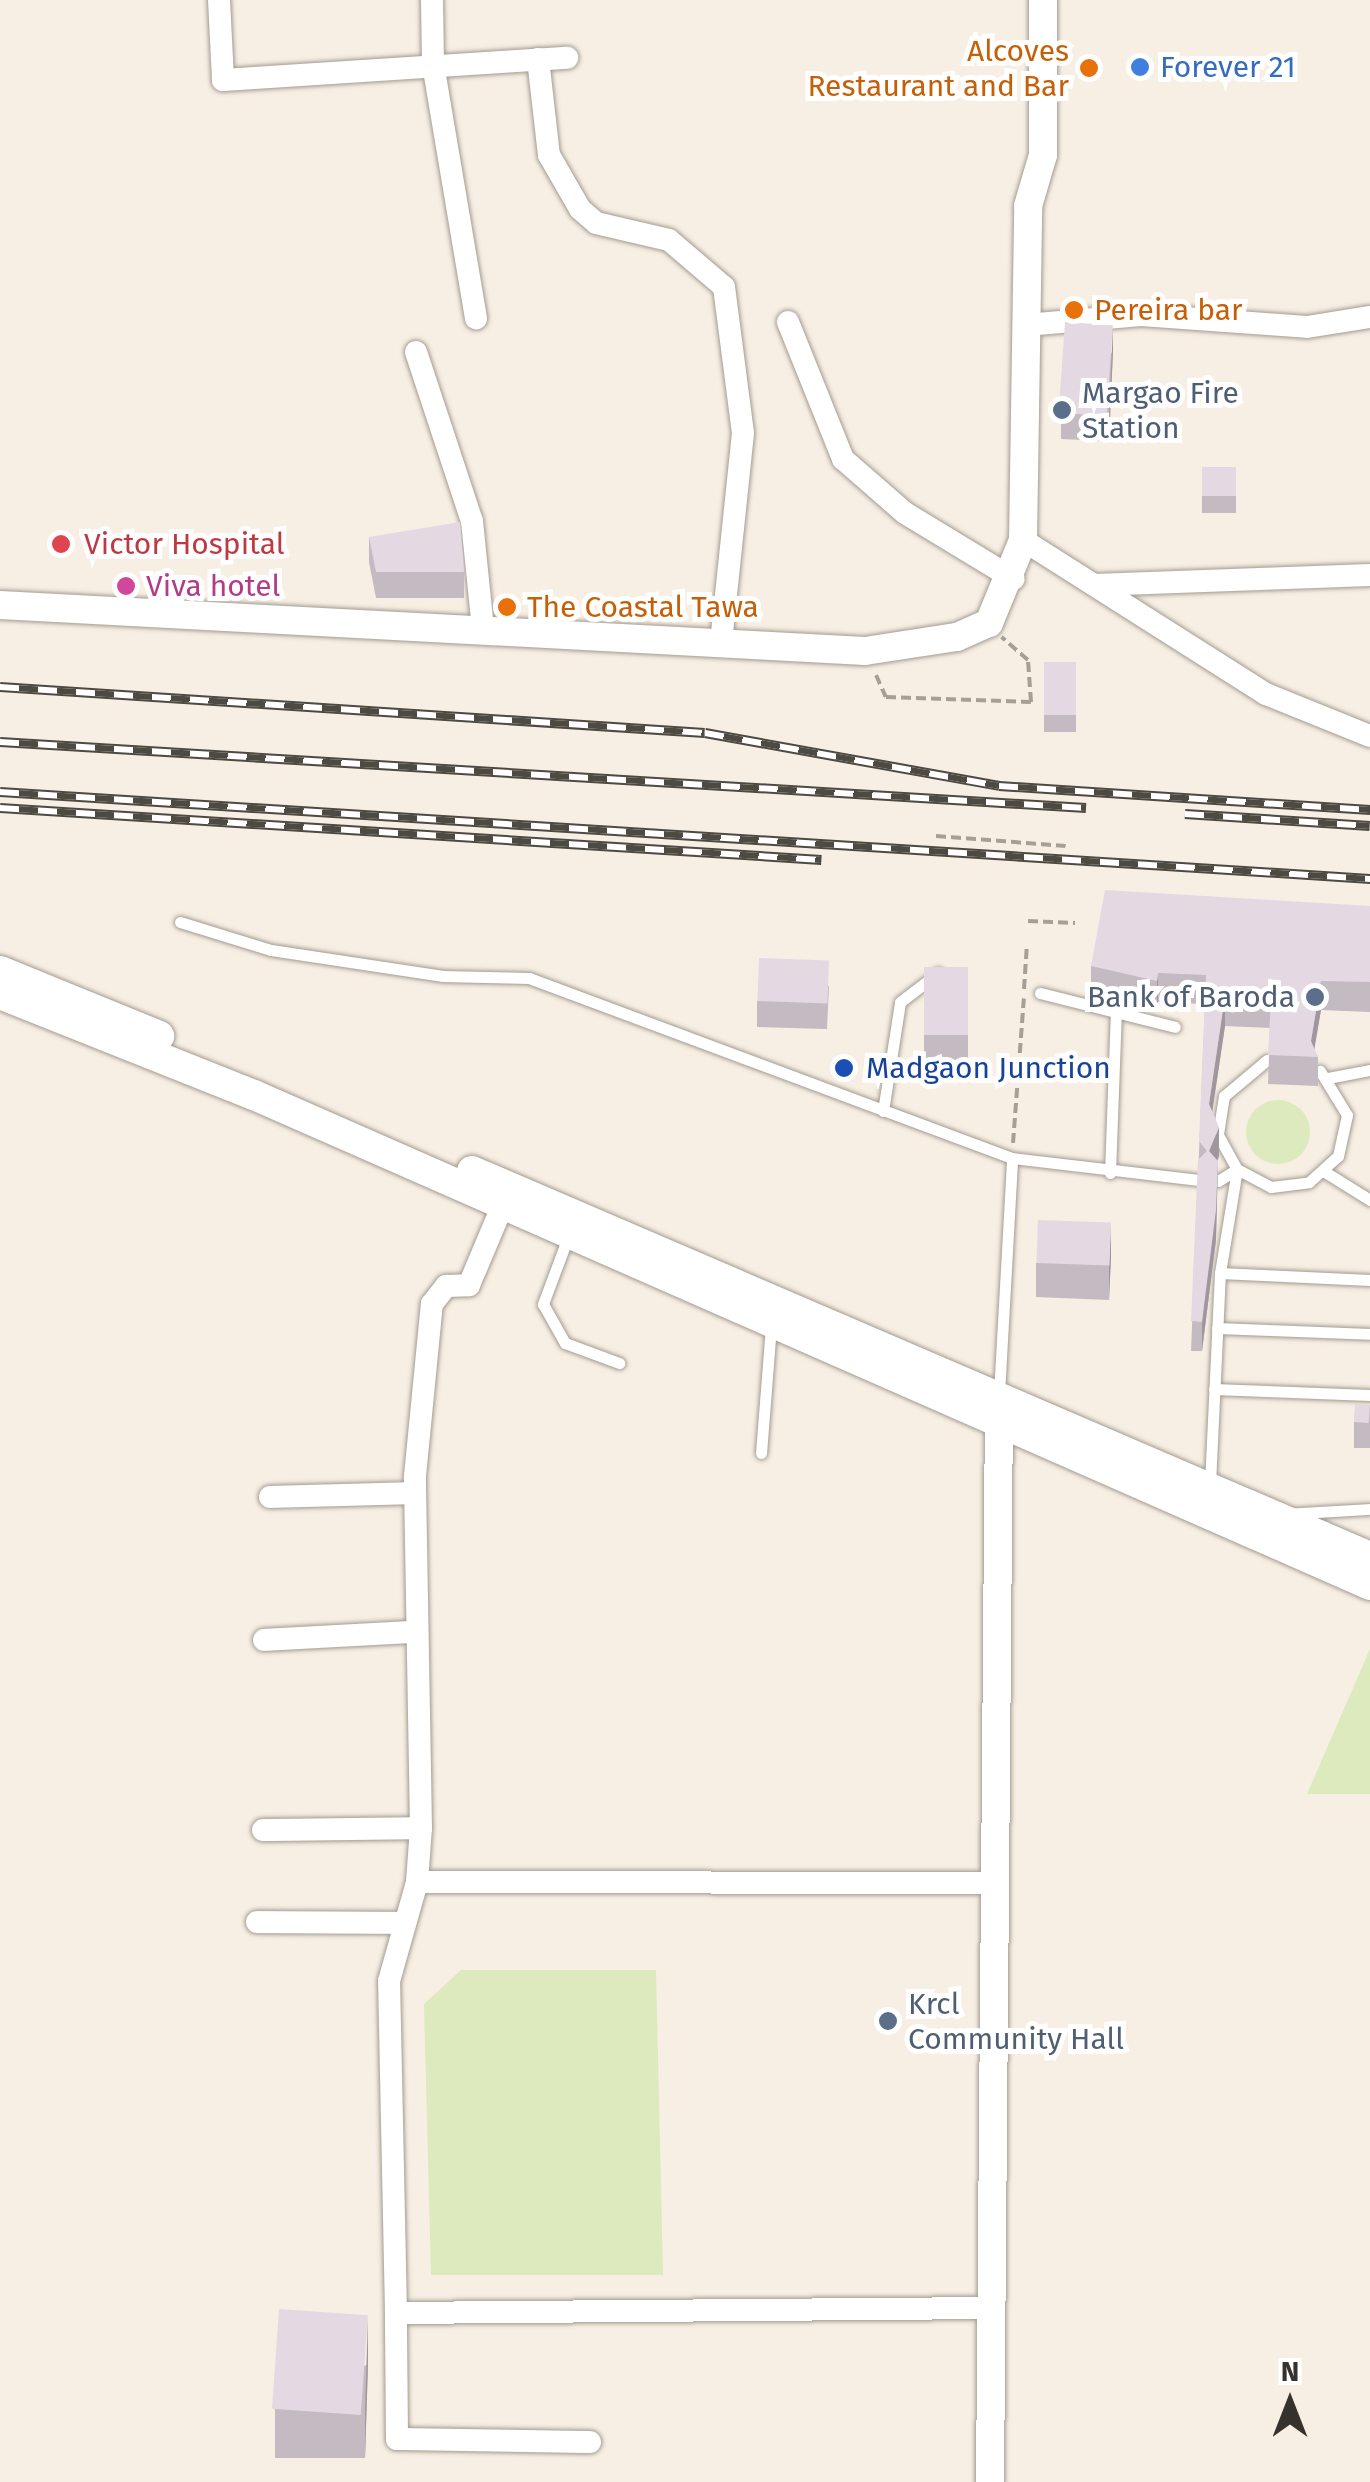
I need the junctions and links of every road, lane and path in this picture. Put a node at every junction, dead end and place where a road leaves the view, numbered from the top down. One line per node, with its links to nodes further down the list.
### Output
1 (218, 0): 6 (street)
2 (432, 0): 6 (street)
3 (1043, 0): 10 (street)
4 (566, 58): 5 (street)
5 (538, 59): 6 (street); 19 (street)
6 (432, 64): 8 (street)
7 (1370, 317): 10 (street)
8 (476, 318)
9 (788, 322): 14 (street)
10 (1026, 325): 12 (street)
11 (416, 352): 18 (street)
12 (1022, 540): 14 (street); 15 (street)
13 (1370, 575): 15 (street)
14 (1014, 579): 17 (street)
15 (1094, 585): 21 (street)
16 (0, 606): 18 (street)
17 (989, 623): 20 (street); 20 (path)
18 (484, 630): 19 (street)
19 (721, 643): 20 (street)
20 (864, 651)
21 (1370, 736)
22 (936, 836): 23 (path)
23 (1066, 846)
24 (1028, 921): 26 (path)
25 (180, 922): 36 (lane)
26 (1075, 923)
27 (1027, 944): 37 (path)
28 (948, 969): 36 (lane)
29 (0, 971): 52 (main road)
30 (1040, 992): 32 (lane)
31 (0, 994): 44 (main road)
32 (1116, 1012): 33 (lane); 40 (lane)
33 (1176, 1027)
34 (1267, 1060): 38 (lane)
35 (1370, 1070): 39 (lane)
36 (883, 1112): 37 (lane)
37 (1012, 1158): 40 (lane); 55 (lane)
38 (1237, 1170): 39 (lane); 42 (lane); 46 (lane)
39 (1325, 1172): 43 (lane)
40 (1110, 1174): 41 (lane)
41 (1198, 1180)
42 (1218, 1181)
43 (1370, 1200)
44 (502, 1207): 45 (main road); 57 (street)
45 (568, 1237): 48 (main road); 51 (lane)
46 (1220, 1273): 47 (lane); 49 (lane)
47 (1370, 1280)
48 (771, 1326): 52 (main road); 56 (lane)
49 (1217, 1328): 50 (lane); 53 (lane)
50 (1370, 1334)
51 (619, 1363)
52 (911, 1377): 55 (main road)
53 (1214, 1390): 54 (lane); 59 (lane)
54 (1370, 1395)
55 (1002, 1418): 59 (main road); 69 (street)
56 (761, 1453)
57 (415, 1493): 58 (street); 64 (street)
58 (270, 1496)
59 (1205, 1500): 61 (main road); 63 (main road)
60 (1370, 1508): 61 (lane)
61 (1276, 1517): 62 (main road)
62 (1370, 1557)
63 (1370, 1585)
64 (414, 1632): 65 (street); 66 (street)
65 (264, 1640)
66 (421, 1828): 67 (street); 68 (street)
67 (263, 1830)
68 (417, 1882): 69 (street); 71 (street)
69 (991, 1883): 72 (street)
70 (257, 1922): 71 (street)
71 (404, 1923): 73 (street)
72 (992, 2308): 73 (street); 75 (street)
73 (396, 2313): 74 (street)
74 (590, 2442)
75 (990, 2482)

